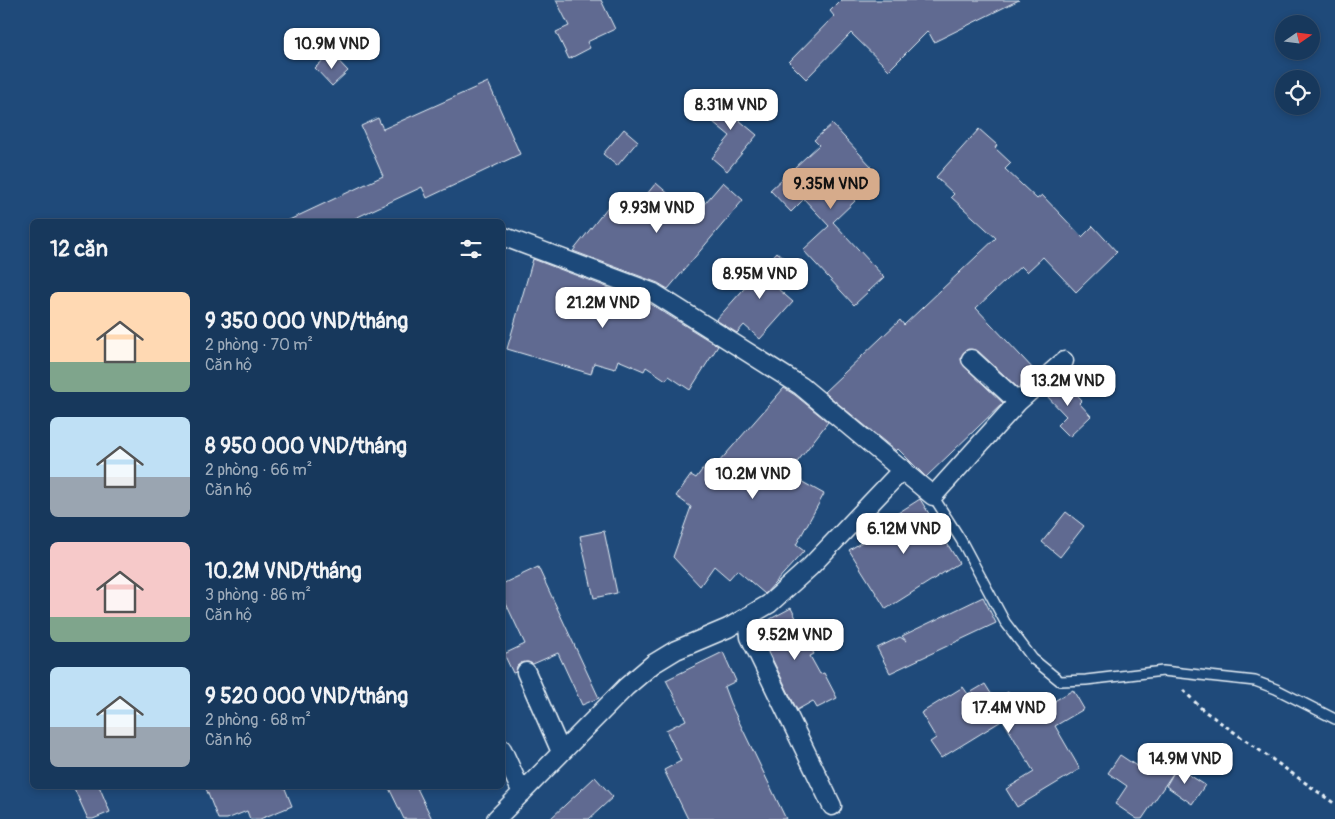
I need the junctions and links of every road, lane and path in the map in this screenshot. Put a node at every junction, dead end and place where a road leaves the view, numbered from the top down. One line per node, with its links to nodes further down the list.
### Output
1 (505, 237): 5 (street)
2 (971, 359): 4 (street)
3 (1064, 361): 4 (street)
4 (1018, 402): 6 (street)
5 (903, 469): 6 (street); 7 (street)
6 (933, 496): 8 (lane)
7 (748, 616): 11 (street); 15 (street)
8 (1163, 671): 10 (lane); 14 (path)
9 (526, 672): 11 (street)
10 (1335, 719)
11 (562, 752): 13 (street)
12 (505, 756): 13 (street)
13 (522, 793): 16 (street)
14 (1335, 804)
15 (832, 806)
16 (496, 819)

